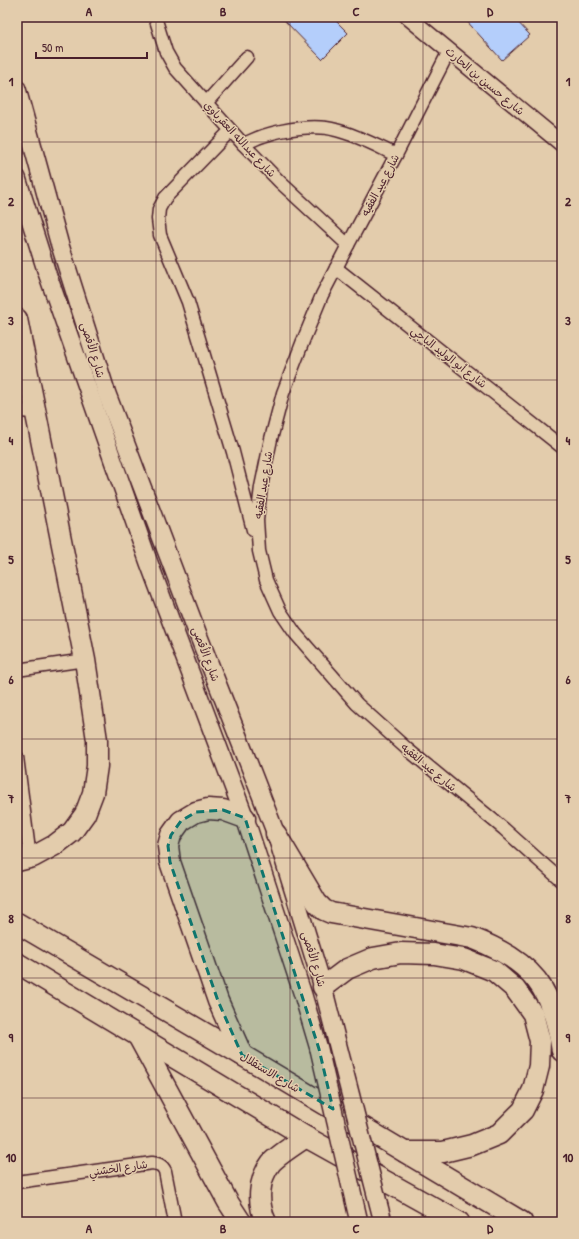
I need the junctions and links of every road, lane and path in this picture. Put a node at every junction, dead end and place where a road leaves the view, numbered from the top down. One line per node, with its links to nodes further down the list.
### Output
1 (154, 17): 6 (street, شارع عبدالله العقرباوي)
2 (408, 17): 3 (street, شارع حسين بن الحارث)
3 (449, 51): 9 (street, شارع حسين بن الحارث); 10 (street, شارع عيد الفقيه)
4 (247, 57): 6 (street)
5 (17, 89): 22 (main road, شارع الأقصى)
6 (206, 103): 7 (street, شارع عبدالله العقرباوي)
7 (230, 131): 8 (street, شارع عبدالله العقرباوي); 17 (street)
8 (243, 144): 10 (street); 12 (street, شارع عبدالله العقرباوي)
9 (562, 144)
10 (396, 154): 12 (street, شارع عيد الفقيه)
11 (17, 178): 21 (main road, شارع الأقصى)
12 (348, 245): 13 (street, شارع عيد الفقيه)
13 (336, 268): 16 (street, شارع أبو الوليد الباجي); 17 (street, شارع عيد الفقيه)
14 (17, 319): 15 (highway)
15 (26, 412): 18 (highway)
16 (562, 447)
17 (258, 551): 24 (street, شارع عيد الفقيه)
18 (85, 660): 19 (street); 23 (highway)
19 (17, 670)
20 (17, 757): 23 (street)
21 (245, 818): 30 (highway); 37 (main road, شارع الأقصى, bridge)
22 (276, 834): 27 (main road, شارع الأقصى); 29 (highway)
23 (23, 860)
24 (562, 881)
25 (17, 923): 30 (highway, شارع الاستقلال)
26 (17, 963): 28 (highway)
27 (323, 987): 32 (highway); 38 (main road, شارع الأقصى, bridge)
28 (138, 1036): 31 (highway); 35 (highway)
29 (562, 1051)
30 (242, 1055): 32 (highway, شارع الاستقلال)
31 (306, 1137): 36 (highway); 39 (highway)
32 (405, 1152): 40 (highway, شارع الاستقلال)
33 (17, 1182): 34 (street, شارع الخشني)
34 (175, 1222)
35 (241, 1222)
36 (266, 1222)
37 (359, 1222)
38 (383, 1222)
39 (459, 1222)
40 (522, 1222)

